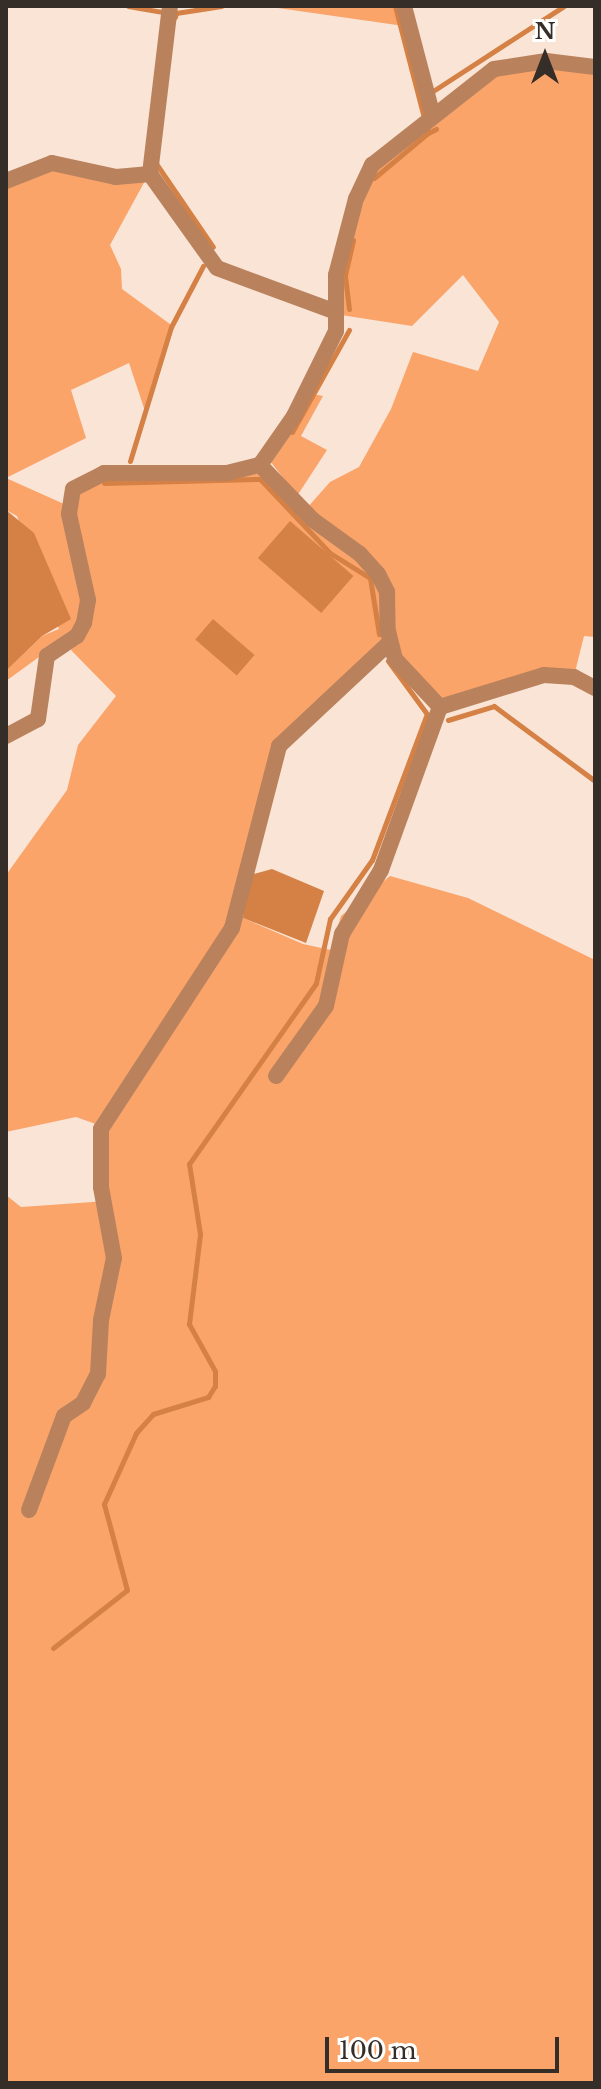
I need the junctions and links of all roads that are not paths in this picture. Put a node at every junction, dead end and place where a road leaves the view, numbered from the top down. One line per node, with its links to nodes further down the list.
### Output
1 (170, 6): 5 (street)
2 (404, 6): 4 (street)
3 (595, 67): 4 (street)
4 (426, 121): 7 (street)
5 (150, 174): 6 (street); 7 (street)
6 (6, 181)
7 (336, 312): 8 (street)
8 (260, 465): 9 (street); 12 (street)
9 (390, 642): 11 (street); 14 (street)
10 (595, 688): 11 (street)
11 (440, 707): 13 (street)
12 (6, 736)
13 (276, 1076)
14 (29, 1510)

